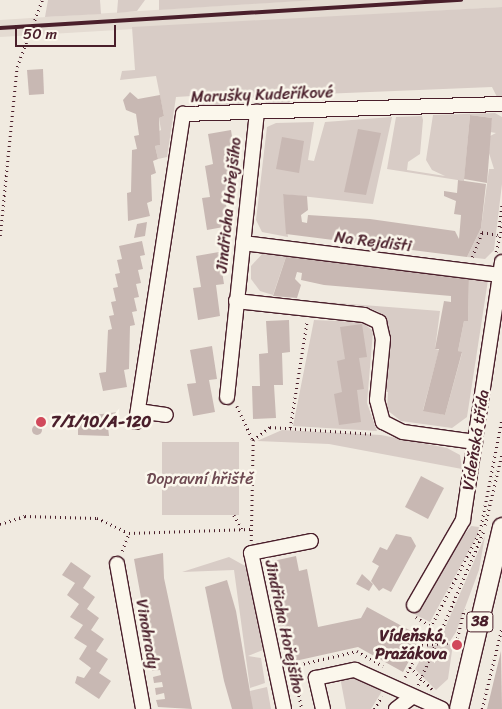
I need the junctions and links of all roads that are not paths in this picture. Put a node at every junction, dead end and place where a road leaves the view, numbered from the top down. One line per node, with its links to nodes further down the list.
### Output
1 (502, 104): 2 (street, Marušky Kudeříkové)
2 (257, 112): 3 (street, Jindřicha Hořejšího); 7 (street, Marušky Kudeříkové)
3 (242, 243): 4 (street, Na Rejdišti); 5 (street, Jindřicha Hořejšího)
4 (498, 265): 8 (street, Vídeňská třída)
5 (236, 302): 6 (street, Jindřicha Hořejšího); 8 (street)
6 (227, 397)
7 (166, 415)
8 (476, 442): 12 (street, Vídeňská třída)
9 (502, 526): 20 (main road, 38)
10 (311, 541): 16 (street, Jindřicha Hořejšího)
11 (117, 564): 15 (street, Vinohrady)
12 (412, 610)
13 (412, 697): 14 (street); 17 (street); 18 (street)
14 (428, 706): 19 (street)
15 (143, 709)
16 (284, 709)
17 (323, 709)
18 (396, 709)
19 (442, 709)
20 (459, 709)

